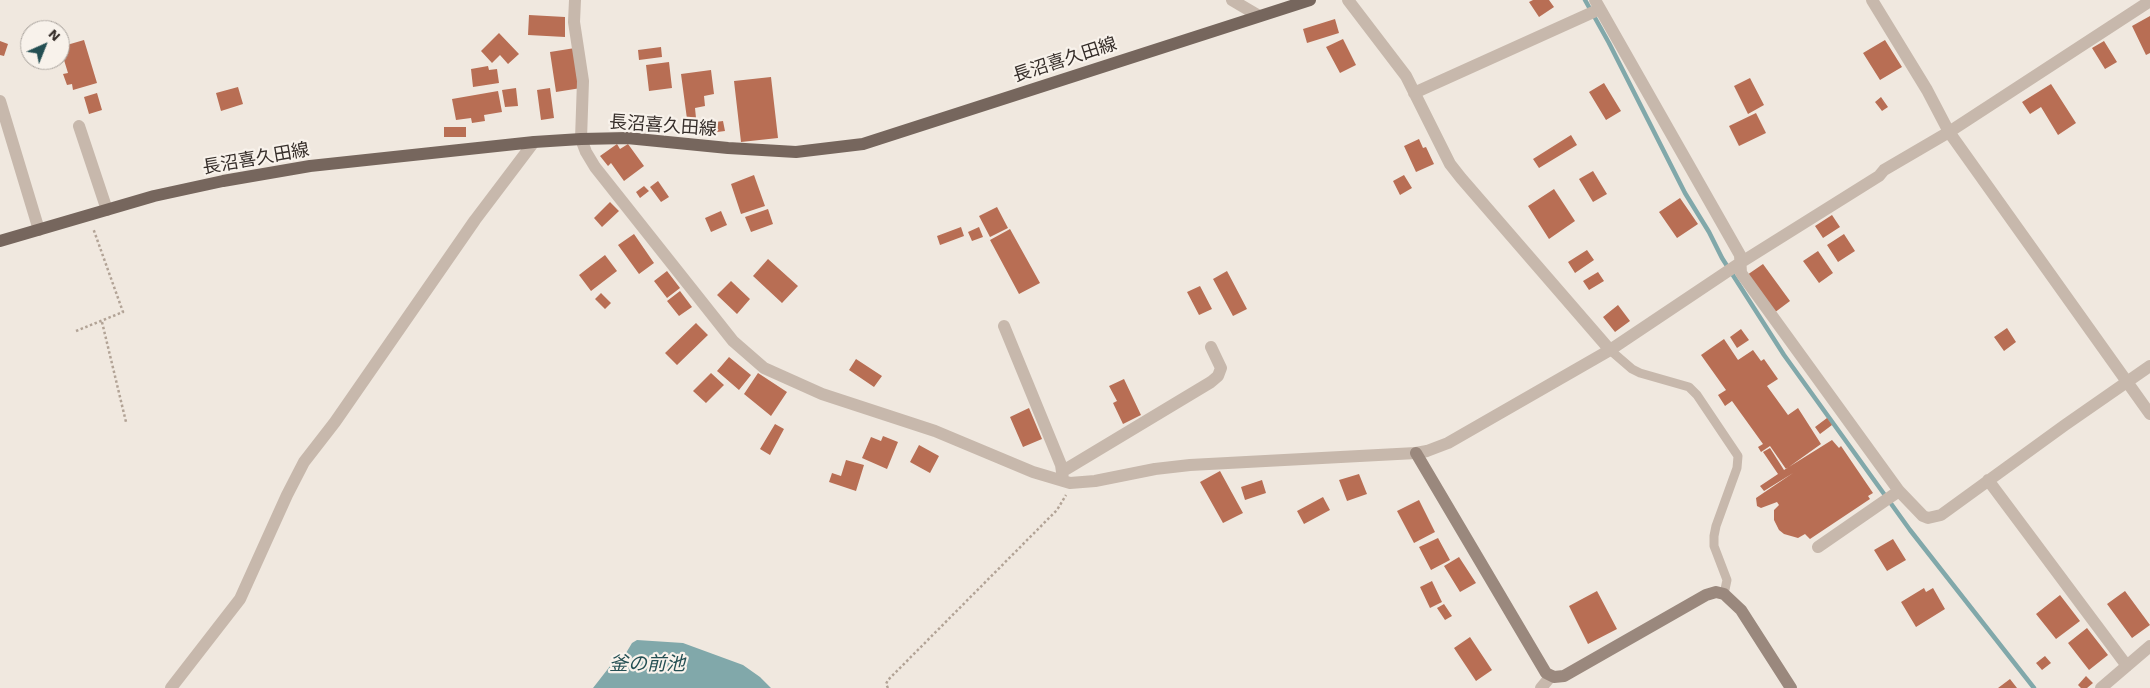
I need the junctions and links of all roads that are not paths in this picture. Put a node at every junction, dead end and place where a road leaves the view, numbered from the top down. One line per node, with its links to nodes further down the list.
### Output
1 (574, 0): 13 (street)
2 (1232, 0): 8 (street)
3 (1310, 0): 8 (main road, 長沼喜久田線)
4 (1348, 0): 9 (street)
5 (1872, 0): 12 (street)
6 (2150, 1): 12 (street)
7 (1597, 5): 9 (street); 18 (street)
8 (1259, 16): 13 (main road, 長沼喜久田線)
9 (1414, 93): 21 (street)
10 (0, 101): 16 (street)
11 (79, 126): 15 (street)
12 (1949, 132): 18 (street); 23 (street)
13 (581, 139): 14 (main road, 長沼喜久田線); 26 (street)
14 (534, 142): 15 (main road, 長沼喜久田線); 34 (street)
15 (107, 210): 16 (main road, 長沼喜久田線)
16 (39, 230): 17 (main road, 長沼喜久田線)
17 (0, 241)
18 (1740, 263): 21 (street); 28 (street)
19 (1004, 326): 26 (street)
20 (1212, 347): 26 (street)
21 (1610, 350): 25 (street); 30 (lane)
22 (2150, 366): 23 (street)
23 (2127, 382): 24 (street); 27 (street)
24 (2150, 414)
25 (1416, 453): 26 (street); 33 (street)
26 (1065, 478)
27 (1988, 480): 28 (street); 32 (street)
28 (1899, 491): 29 (street)
29 (1818, 547)
30 (1724, 594): 33 (street); 36 (street)
31 (2150, 646): 32 (street)
32 (2127, 666): 37 (street)
33 (1551, 676): 35 (street)
34 (171, 688)
35 (1541, 688)
36 (1791, 688)
37 (2101, 688)

